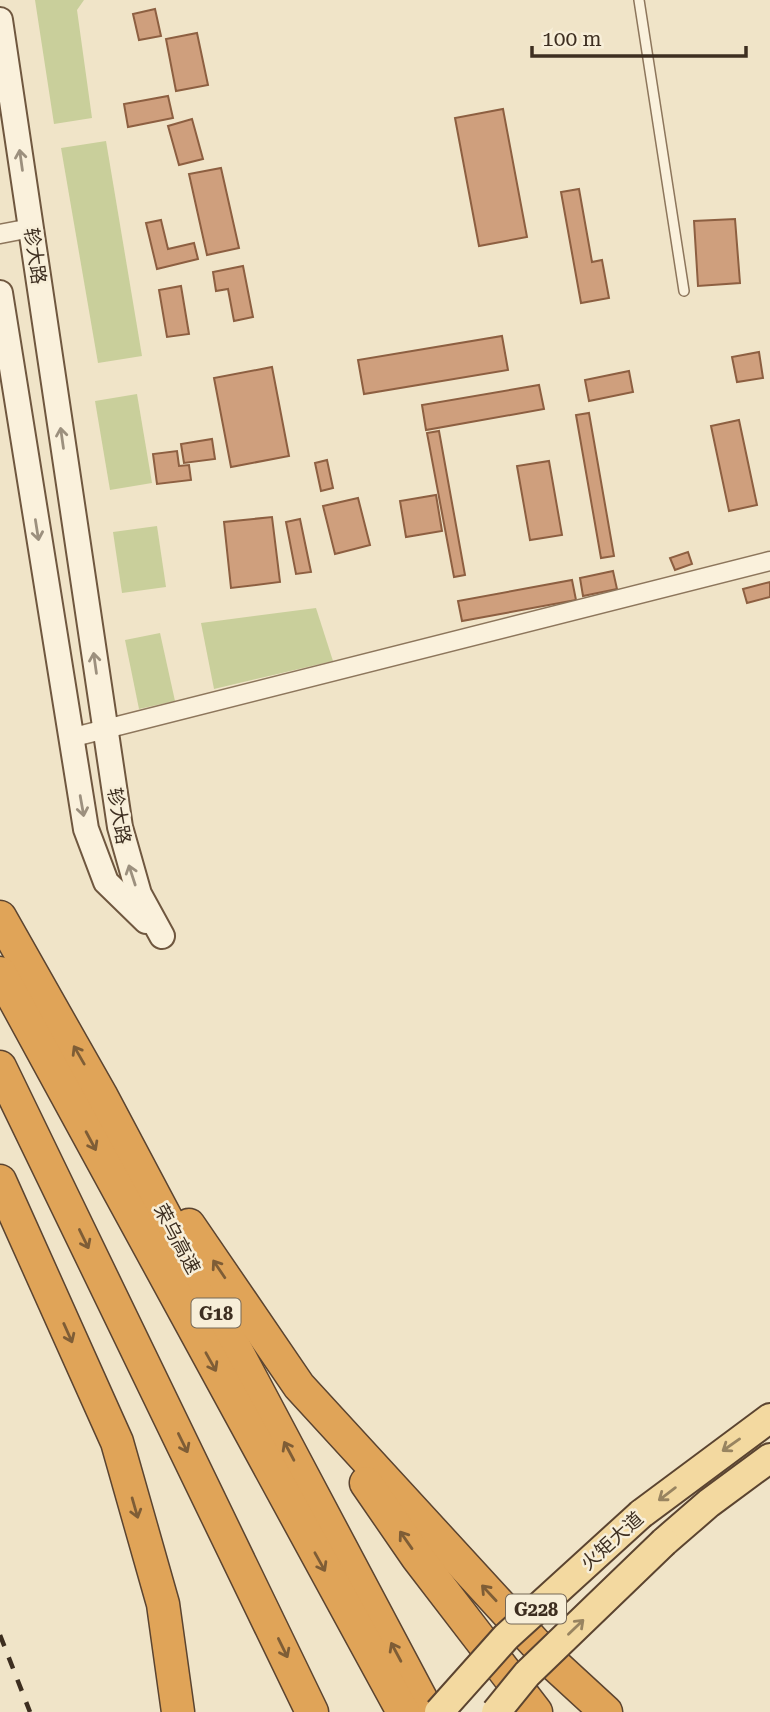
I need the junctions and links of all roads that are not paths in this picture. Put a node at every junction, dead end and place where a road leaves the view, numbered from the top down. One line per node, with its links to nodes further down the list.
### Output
1 (639, 0): 5 (lane)
2 (0, 20): 3 (main road, 轸大路, one-way to 2)
3 (31, 228): 4 (street); 8 (main road, 轸大路, one-way to 3)
4 (0, 234)
5 (684, 291)
6 (0, 293): 9 (main road, 轸大路, one-way to 9)
7 (770, 561): 8 (street)
8 (105, 730): 9 (street); 9 (main road, 轸大路, one-way to 8)
9 (70, 738)
10 (0, 917): 13 (highway, 荣乌高速 / G18, one-way to 10)
11 (0, 973): 20 (highway, 荣乌高速 / G18, one-way to 20)
12 (0, 1067): 19 (highway, one-way to 19)
13 (102, 1097): 15 (highway, one-way to 13); 21 (highway, 荣乌高速 / G18, one-way to 13)
14 (0, 1181): 18 (highway, one-way to 18)
15 (299, 1386): 24 (highway, one-way to 15); 25 (highway, one-way to 15)
16 (770, 1418): 22 (main road, 火矩大道 / G228, one-way to 22, bridge)
17 (770, 1458): 23 (main road, 火矩大道 / G228, one-way to 17, bridge)
18 (178, 1712)
19 (313, 1712)
20 (402, 1712)
21 (428, 1712)
22 (439, 1712)
23 (496, 1712)
24 (536, 1712)
25 (606, 1712)

